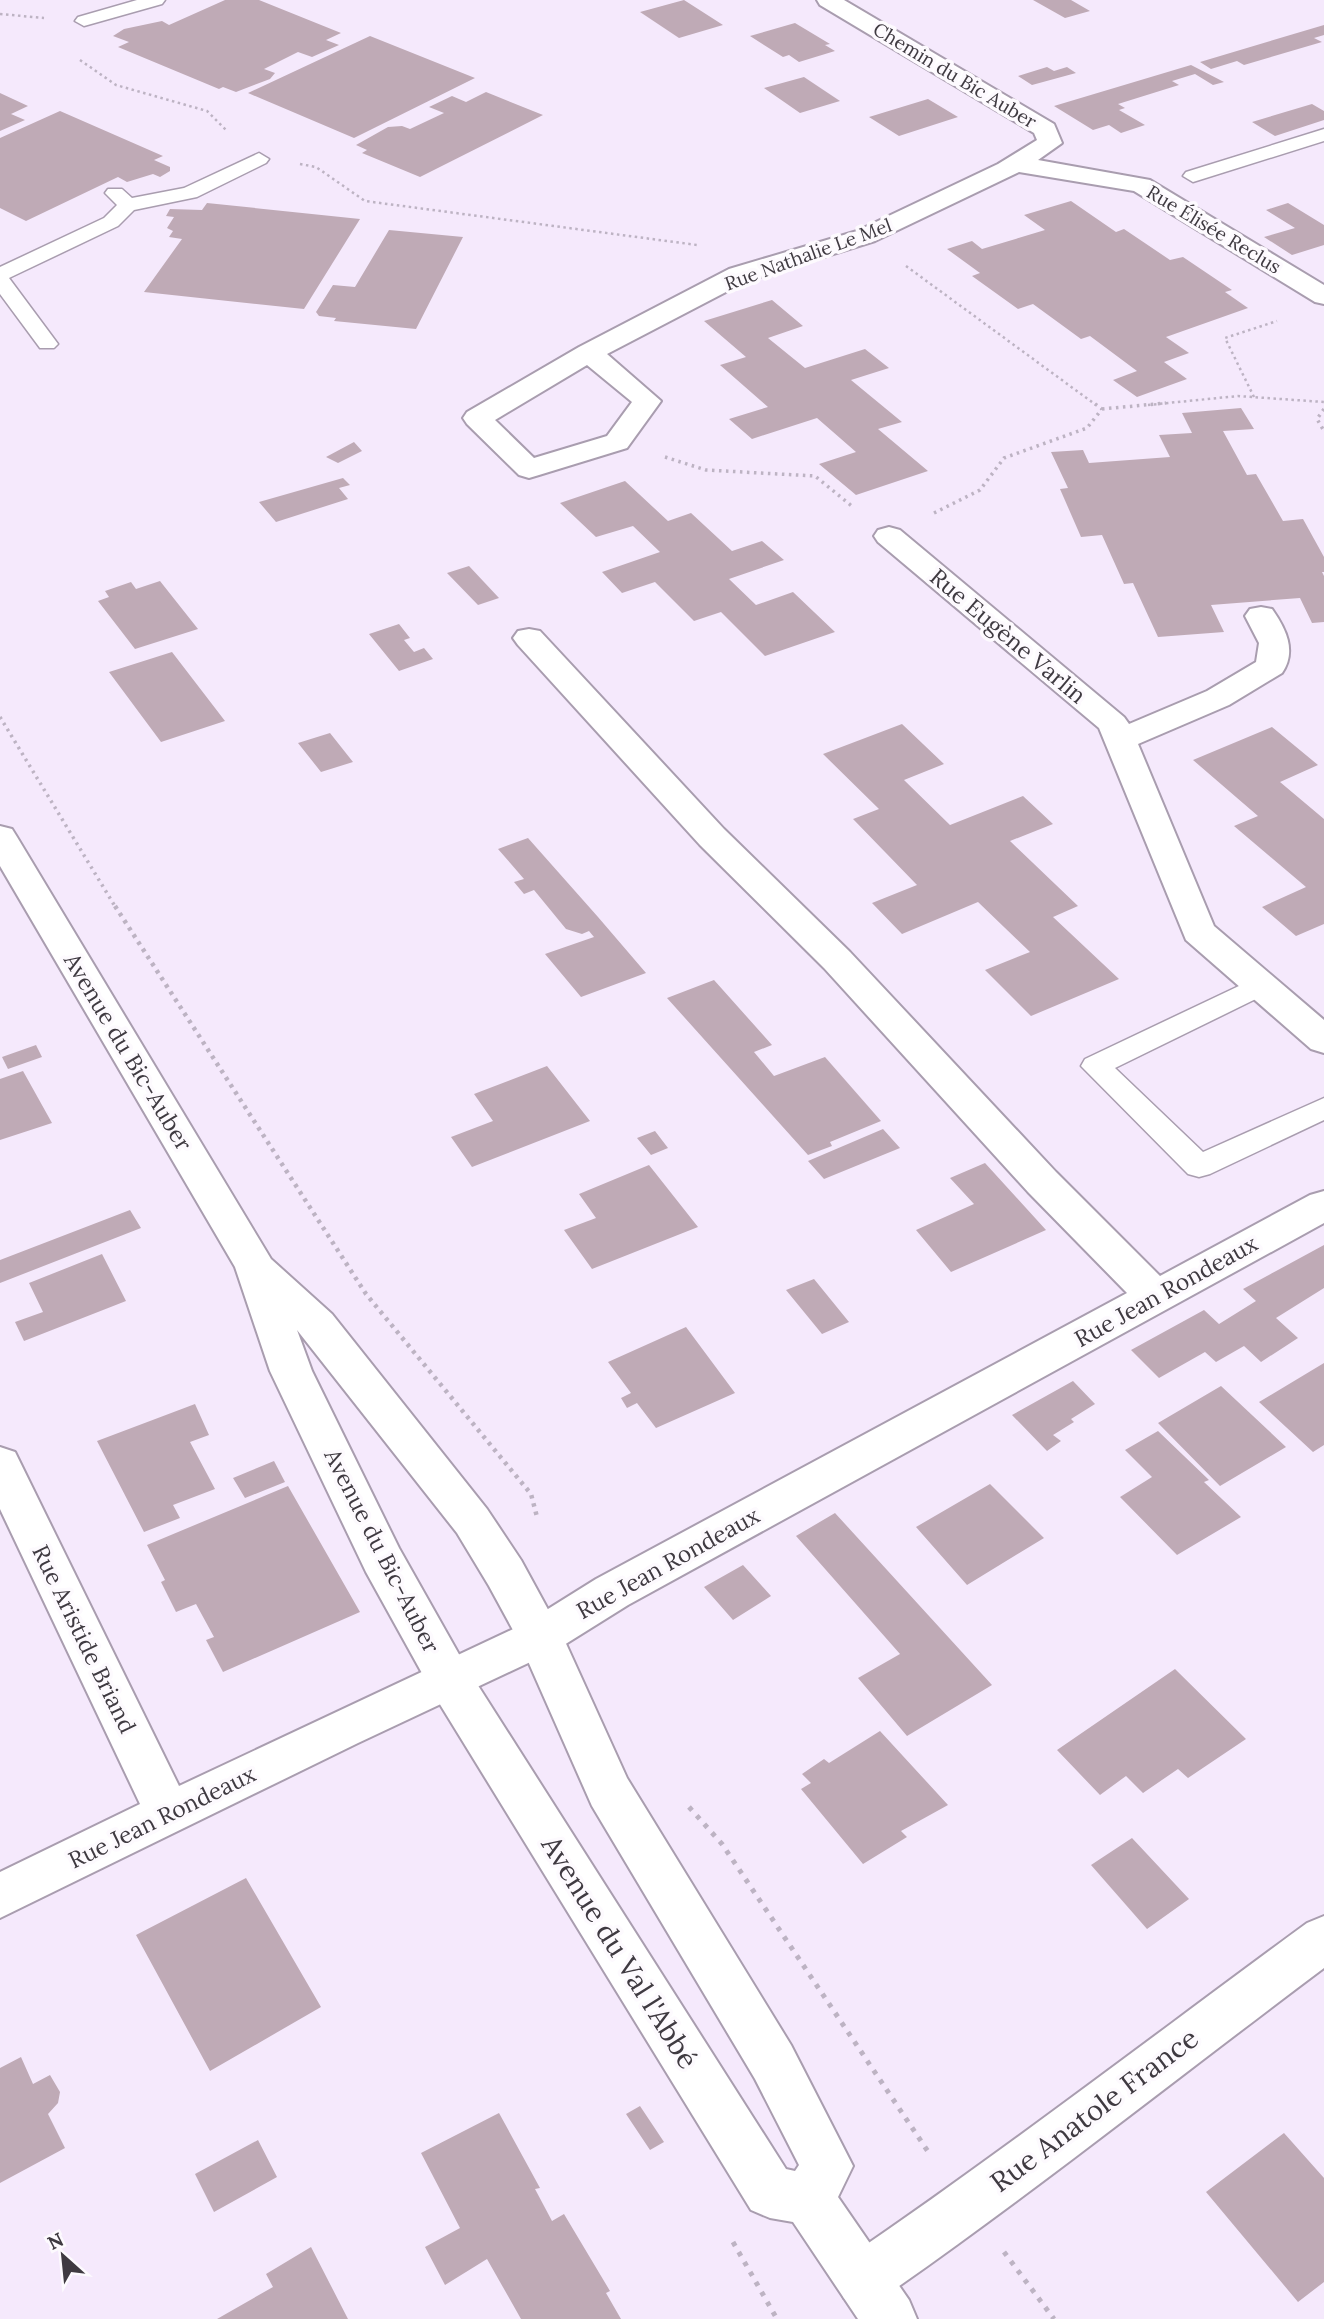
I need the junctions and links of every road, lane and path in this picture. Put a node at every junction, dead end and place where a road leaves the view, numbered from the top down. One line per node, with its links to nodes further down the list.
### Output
1 (156, 0): 4 (lane)
2 (828, 0): 5 (street, Chemin du Bic Auber)
3 (0, 13): 4 (path)
4 (83, 21): 7 (path)
5 (1045, 129): 8 (street, Rue Nathalie Le Mel)
6 (1324, 135): 9 (lane)
7 (259, 159): 11 (path); 12 (lane)
8 (1015, 164): 10 (street, Rue Nathalie Le Mel); 13 (street, Rue Élisée Reclus)
9 (1194, 176)
10 (866, 236): 16 (street, Rue Nathalie Le Mel); 19 (path)
11 (702, 246)
12 (0, 277): 15 (lane)
13 (1324, 296)
14 (1287, 318): 17 (path)
15 (47, 344)
16 (589, 353): 22 (street); 22 (street, Rue Nathalie Le Mel)
17 (1254, 397): 18 (path); 19 (path)
18 (1324, 402)
19 (1102, 409): 23 (path)
20 (1324, 409): 21 (path)
21 (1324, 431)
22 (617, 442): 23 (path)
23 (889, 536): 27 (street, Rue Eugène Varlin)
24 (1261, 616): 27 (street)
25 (529, 638): 34 (street)
26 (0, 717): 36 (path)
27 (1120, 740): 29 (street, Rue Eugène Varlin)
28 (0, 837): 33 (street, Avenue du Bic-Auber)
29 (1259, 985): 30 (street, Rue Eugène Varlin); 31 (lane)
30 (1324, 1040)
31 (1324, 1108)
32 (1324, 1205): 34 (street, Rue Jean Rondeaux)
33 (255, 1266): 36 (street, Avenue du Bic-Auber); 38 (street, Avenue du Bic-Auber)
34 (1156, 1297): 37 (street, Rue Jean Rondeaux)
35 (0, 1464): 39 (street, Rue Aristide Briand)
36 (505, 1573): 37 (street, Avenue du Bic-Auber)
37 (540, 1637): 38 (street, Rue Jean Rondeaux); 40 (street)
38 (449, 1679): 39 (street, Rue Jean Rondeaux); 44 (street, Avenue du Val l'Abbé)
39 (169, 1814): 41 (street, Rue Jean Rondeaux)
40 (624, 1814): 43 (path); 44 (street)
41 (0, 1896)
42 (1324, 1939): 46 (street, Rue Anatole France)
43 (935, 2162)
44 (808, 2199): 46 (street)
45 (1001, 2248): 47 (path)
46 (877, 2299)
47 (1054, 2319)

